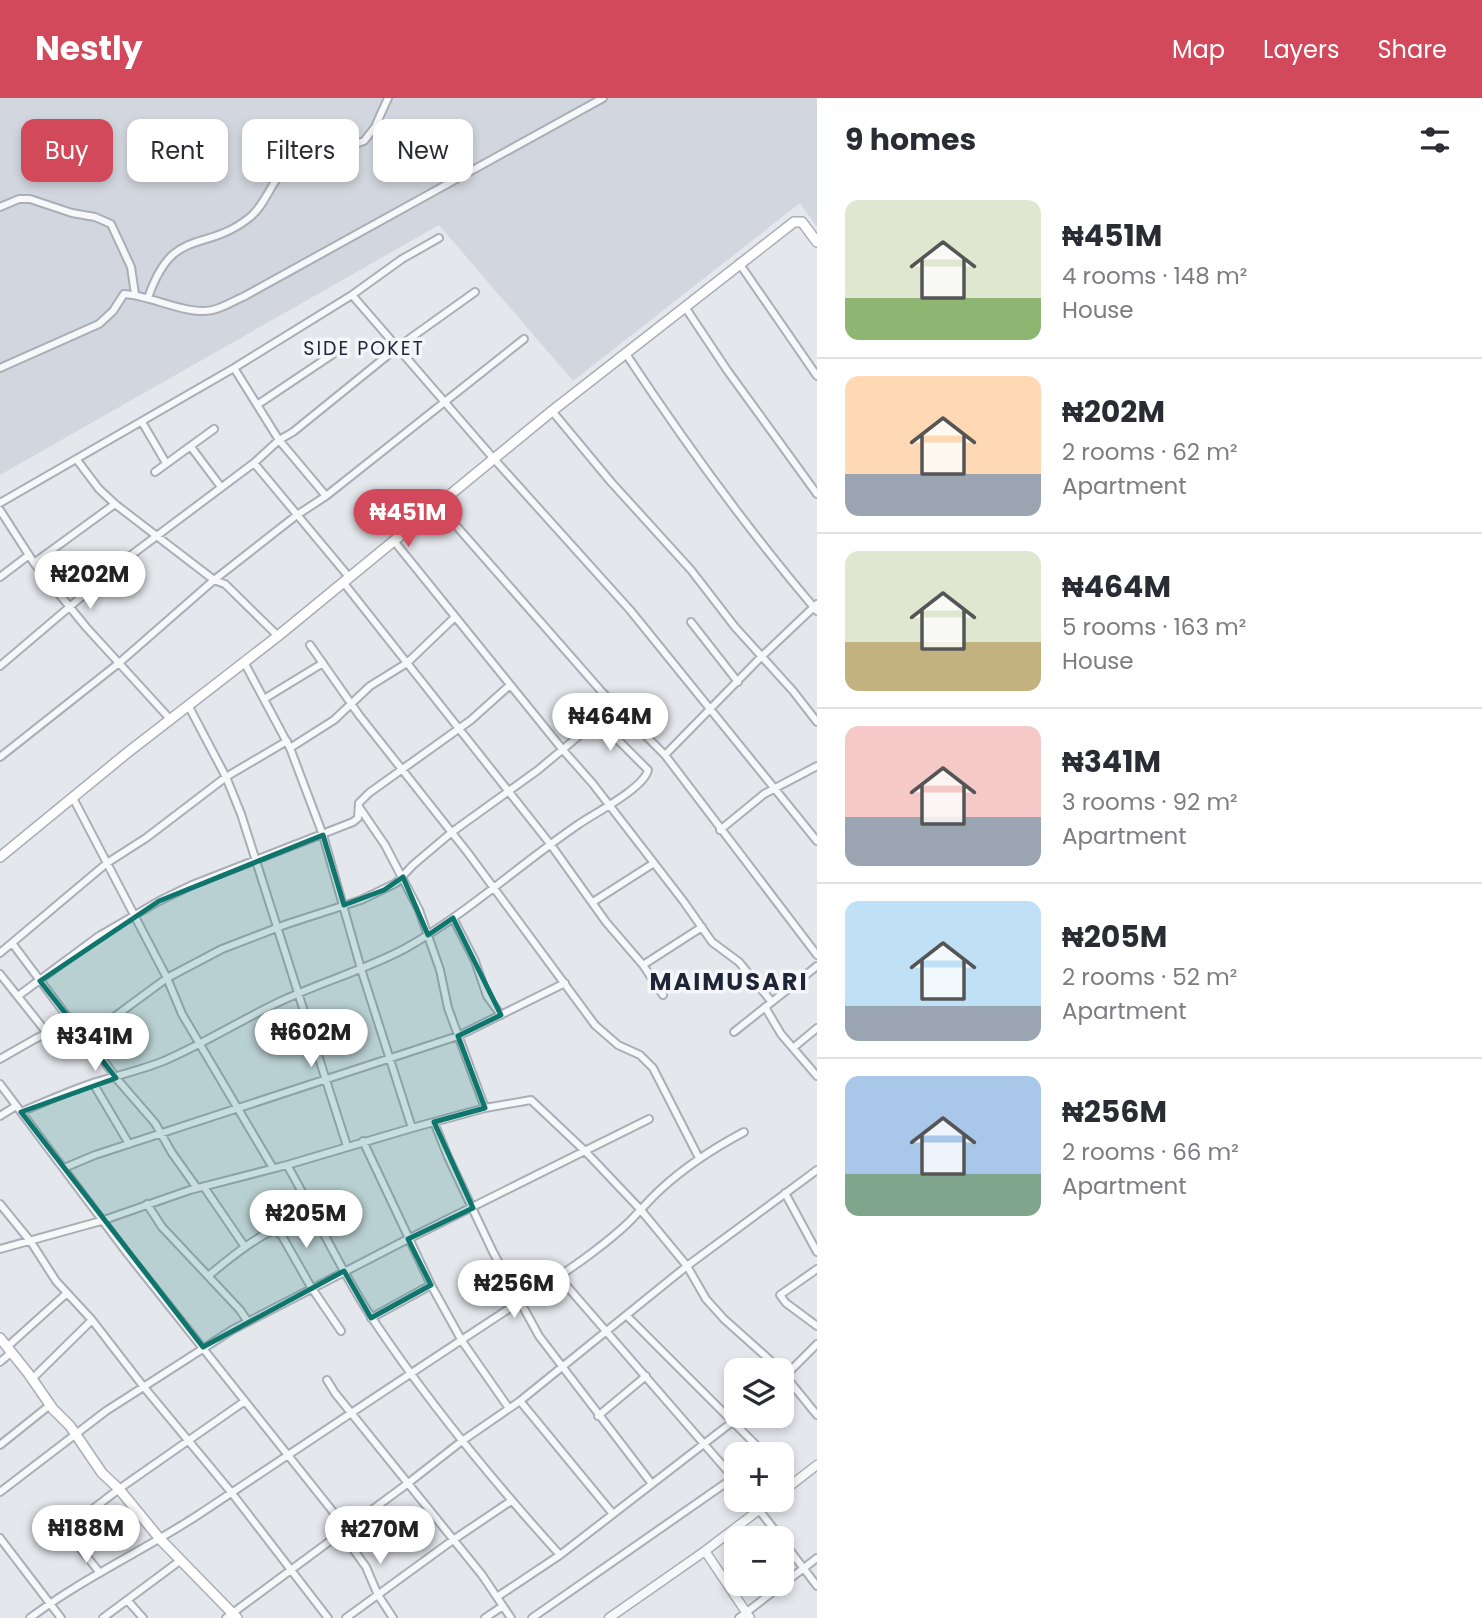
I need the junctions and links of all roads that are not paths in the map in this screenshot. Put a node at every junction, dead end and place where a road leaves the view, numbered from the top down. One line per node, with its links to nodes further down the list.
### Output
1 (388, 98): 11 (street)
2 (603, 98): 3 (street)
3 (591, 101): 11 (street)
4 (0, 207): 9 (street)
5 (439, 238): 10 (street)
6 (817, 242): 7 (main road)
7 (739, 263): 12 (main road); 19 (street)
8 (475, 292): 14 (street)
9 (135, 294): 11 (street); 17 (street)
10 (352, 295): 14 (street); 18 (street)
11 (148, 298)
12 (685, 306): 16 (main road); 33 (street)
13 (524, 339): 20 (street)
14 (398, 347): 20 (street); 25 (street)
15 (333, 354): 21 (street)
16 (626, 354): 22 (main road); 48 (street)
17 (0, 368)
18 (234, 368): 21 (street); 23 (street)
19 (817, 376)
20 (445, 400): 27 (street); 34 (street)
21 (257, 405): 25 (street)
22 (552, 411): 27 (main road); 53 (street)
23 (142, 422): 28 (street); 30 (street)
24 (214, 429): 26 (street)
25 (279, 440): 29 (street); 34 (street)
26 (191, 447): 30 (street); 32 (street)
27 (494, 459): 37 (main road); 65 (street)
28 (77, 460): 35 (street); 36 (street)
29 (254, 463): 32 (street); 39 (street)
30 (166, 464): 31 (street)
31 (155, 472)
32 (221, 487): 40 (street)
33 (817, 494)
34 (326, 496): 39 (street)
35 (0, 503)
36 (115, 503): 40 (street); 43 (street)
37 (438, 505): 41 (main road); 64 (street)
38 (0, 510): 42 (street)
39 (297, 515): 45 (street); 46 (street)
40 (158, 537): 46 (street); 47 (street)
41 (394, 541): 45 (main road); 49 (street)
42 (30, 555): 43 (street); 44 (street)
43 (34, 563): 47 (street)
44 (0, 577)
45 (346, 579): 51 (main road); 57 (street)
46 (214, 580): 51 (street); 55 (street)
47 (70, 607): 55 (street); 58 (street)
48 (816, 607): 53 (street)
49 (455, 617): 57 (street); 60 (street)
50 (691, 622): 59 (street)
51 (278, 635): 54 (main road)
52 (310, 645): 56 (street)
53 (761, 657): 59 (street); 68 (street)
54 (244, 662): 61 (street); 63 (main road)
55 (119, 663): 66 (street); 73 (street)
56 (323, 663): 61 (street); 62 (street)
57 (407, 663): 62 (street); 69 (street)
58 (0, 666)
59 (738, 682): 65 (street)
60 (510, 685): 69 (street); 71 (street)
61 (264, 699): 70 (street)
62 (351, 703): 70 (street); 75 (street)
63 (188, 705): 66 (main road); 76 (street)
64 (616, 705): 67 (street); 72 (street)
65 (710, 709): 72 (street); 77 (street)
66 (170, 719): 79 (main road)
67 (599, 721): 71 (street); 80 (street)
68 (817, 722)
69 (458, 729): 75 (street); 78 (street)
70 (288, 744): 76 (street); 84 (street)
71 (563, 750): 78 (street); 80 (street)
72 (665, 755): 82 (street)
73 (0, 757)
74 (817, 766): 77 (street)
75 (402, 769): 81 (street); 83 (street)
76 (226, 776): 88 (street); 89 (street)
77 (775, 788): 82 (street); 85 (street)
78 (508, 791): 83 (street); 86 (street)
79 (73, 798): 87 (main road); 89 (street)
80 (610, 805): 86 (street); 90 (street)
81 (359, 807): 84 (street); 91 (street)
82 (720, 830): 102 (street)
83 (452, 832): 91 (street); 92 (street)
84 (323, 835): 88 (street); 94 (street)
85 (817, 841)
86 (551, 845): 92 (street); 93 (street)
87 (0, 857)
88 (256, 860): 95 (street); 98 (street)
89 (107, 863): 95 (street); 100 (street)
90 (654, 863): 93 (street); 97 (street)
91 (403, 877): 94 (street); 99 (street)
92 (494, 889): 96 (street); 109 (street)
93 (593, 902): 103 (street)
94 (343, 905): 98 (street); 105 (street)
95 (134, 915): 107 (street); 108 (street)
96 (453, 918): 99 (street); 115 (street)
97 (702, 927): 103 (street); 113 (street)
98 (278, 928): 107 (street); 110 (street)
99 (428, 935): 105 (street); 120 (street)
100 (12, 943): 101 (street); 108 (street)
101 (0, 953)
102 (817, 954)
103 (643, 965): 111 (street)
104 (817, 966): 113 (street)
105 (361, 969): 110 (street); 124 (street)
106 (0, 976): 112 (street)
107 (167, 978): 121 (street); 122 (street)
108 (40, 981): 112 (street); 116 (street)
109 (565, 983): 115 (street); 144 (street)
110 (298, 994): 122 (street); 128 (street)
111 (663, 995)
112 (18, 996): 119 (street)
113 (771, 1001): 114 (street)
114 (765, 1007): 118 (street); 123 (street)
115 (500, 1014): 120 (street)
116 (72, 1021): 119 (street); 121 (street)
117 (817, 1028): 123 (street)
118 (734, 1032)
119 (47, 1033): 125 (street)
120 (458, 1036): 124 (street); 131 (street)
121 (87, 1037): 127 (street)
122 (200, 1045): 127 (street); 133 (street)
123 (793, 1048): 126 (street)
124 (391, 1058): 128 (street); 137 (street)
125 (0, 1059)
126 (817, 1076)
127 (116, 1078): 129 (street); 139 (street)
128 (325, 1079): 133 (street); 142 (street)
129 (93, 1083): 132 (street); 141 (street)
130 (0, 1084): 132 (street)
131 (485, 1108): 136 (street); 143 (street)
132 (19, 1109): 134 (street); 146 (street)
133 (236, 1109): 139 (street); 147 (street)
134 (0, 1116)
135 (649, 1119): 143 (street)
136 (434, 1122): 137 (street); 153 (street)
137 (412, 1128): 140 (street)
138 (744, 1132): 144 (street)
139 (162, 1134): 141 (street); 149 (street)
140 (363, 1141): 142 (street); 156 (street)
141 (129, 1144): 146 (street)
142 (347, 1146): 145 (street)
143 (585, 1152): 153 (street); 154 (street)
144 (699, 1158): 154 (street)
145 (287, 1165): 147 (street); 163 (street)
146 (64, 1168): 155 (street)
147 (273, 1168): 149 (street)
148 (817, 1170): 150 (street)
149 (201, 1187): 152 (street); 158 (street)
150 (785, 1193): 160 (street); 161 (street)
151 (0, 1204): 157 (street)
152 (147, 1204): 155 (street); 164 (street)
153 (474, 1208): 156 (street); 169 (street)
154 (640, 1209): 161 (street); 165 (street)
155 (101, 1221): 157 (street); 180 (street)
156 (408, 1239): 163 (street); 166 (street)
157 (31, 1242): 159 (street); 168 (street)
158 (245, 1247): 164 (street); 167 (street)
159 (0, 1250)
160 (817, 1252)
161 (687, 1266): 170 (street); 182 (street)
162 (817, 1269): 174 (street)
163 (344, 1271): 167 (street); 171 (street)
164 (208, 1276): 173 (street)
165 (559, 1277): 169 (street); 176 (street)
166 (430, 1285): 171 (street); 178 (street)
167 (312, 1287): 173 (street); 175 (street)
168 (67, 1293): 172 (street); 181 (street)
169 (519, 1301): 178 (street); 185 (street)
170 (627, 1316): 176 (street); 195 (street)
171 (371, 1318): 186 (street)
172 (92, 1320): 188 (street); 190 (street)
173 (248, 1322): 180 (street)
174 (817, 1326)
175 (341, 1331)
176 (605, 1333): 185 (street); 187 (street)
177 (0, 1338): 181 (main road)
178 (462, 1342): 186 (street); 196 (street)
179 (817, 1344): 184 (street)
180 (203, 1347): 190 (street); 192 (street)
181 (9, 1349): 183 (street); 188 (main road)
182 (766, 1358)
183 (0, 1362)
184 (794, 1364)
185 (562, 1367): 193 (street); 199 (street)
186 (410, 1374): 197 (street); 204 (street)
187 (646, 1376): 199 (street); 206 (street)
188 (32, 1378): 194 (main road)
189 (327, 1380): 197 (street)
190 (143, 1386): 202 (street); 203 (street)
191 (794, 1387): 198 (street)
192 (245, 1401): 203 (street); 208 (street)
193 (520, 1401): 196 (street); 221 (street)
194 (50, 1405): 202 (main road); 207 (street)
195 (724, 1406)
196 (508, 1407): 204 (street)
197 (352, 1414): 208 (street); 212 (street)
198 (817, 1415)
199 (598, 1416): 213 (street)
200 (724, 1428): 206 (street)
201 (745, 1428): 205 (street)
202 (76, 1436): 215 (main road); 216 (street)
203 (188, 1440): 215 (street); 217 (street)
204 (462, 1441): 212 (street); 218 (street)
205 (756, 1442)
206 (704, 1444): 210 (street); 213 (street)
207 (0, 1445)
208 (288, 1455): 217 (street); 223 (street)
209 (817, 1465): 211 (street)
210 (724, 1467)
211 (794, 1483)
212 (407, 1484): 223 (street); 226 (street)
213 (652, 1484): 221 (street)
214 (724, 1487): 252 (street)
215 (120, 1489): 225 (main road); 234 (street)
216 (0, 1492)
217 (231, 1492): 225 (street); 233 (street)
218 (511, 1501): 226 (street); 228 (street)
219 (756, 1512): 227 (street)
220 (761, 1512): 222 (street)
221 (613, 1514): 228 (street)
222 (772, 1526)
223 (344, 1530): 233 (street); 236 (street)
224 (0, 1538): 239 (street)
225 (160, 1539): 231 (main road); 234 (street)
226 (453, 1540): 236 (street); 237 (street)
227 (705, 1551): 242 (street); 253 (street)
228 (560, 1555): 237 (street)
229 (794, 1556): 232 (street)
230 (817, 1558): 232 (street)
231 (181, 1560): 238 (street); 241 (main road)
232 (803, 1568): 235 (street); 242 (street)
233 (291, 1569): 241 (street); 247 (street)
234 (100, 1573): 239 (street)
235 (817, 1586)
236 (378, 1595): 248 (street); 249 (street)
237 (497, 1597): 240 (street)
238 (128, 1601): 245 (street); 246 (street)
239 (52, 1603): 243 (street); 244 (street)
240 (503, 1606): 250 (street); 251 (street)
241 (232, 1616)
242 (745, 1616)
243 (30, 1618)
244 (61, 1618)
245 (103, 1618)
246 (144, 1618)
247 (327, 1618)
248 (346, 1618)
249 (393, 1618)
250 (485, 1618)
251 (510, 1618)
252 (531, 1618)
253 (608, 1618)

